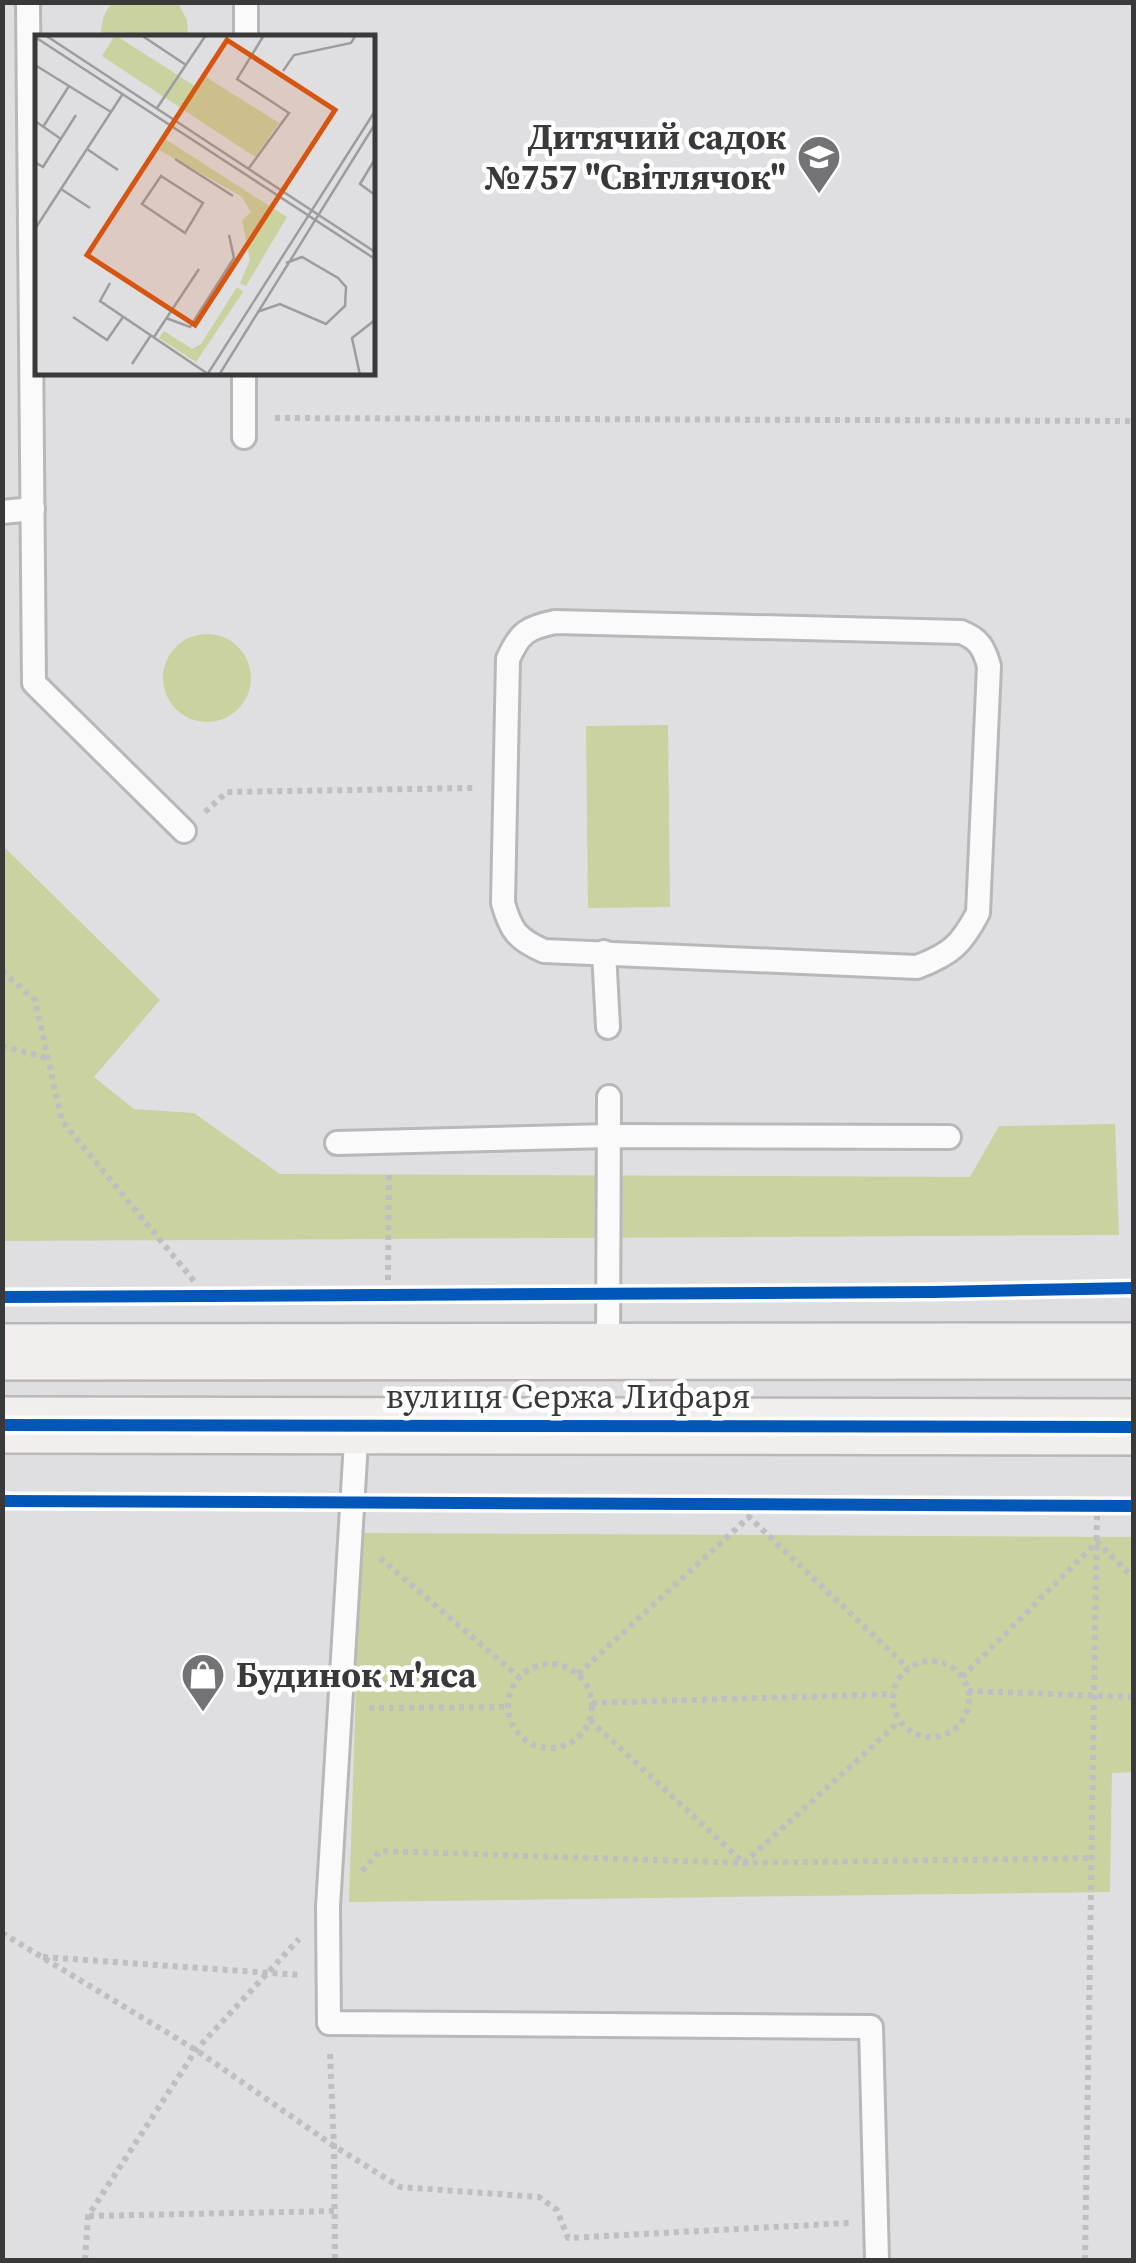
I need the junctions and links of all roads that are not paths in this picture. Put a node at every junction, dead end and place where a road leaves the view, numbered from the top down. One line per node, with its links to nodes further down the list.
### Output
1 (28, 2): 6 (lane)
2 (246, 2): 3 (lane)
3 (246, 35)
4 (244, 375): 5 (lane)
5 (244, 428)
6 (33, 509): 7 (lane); 8 (lane)
7 (2, 512)
8 (184, 831)
9 (604, 952): 9 (lane); 10 (lane)
10 (608, 1027)
11 (609, 1098): 12 (lane)
12 (609, 1136): 13 (lane); 14 (lane); 17 (lane)
13 (949, 1137)
14 (337, 1142)
15 (1134, 1351): 17 (street, вулиця Сержа Лифаря)
16 (2, 1352): 17 (street, вулиця Сержа Лифаря)
17 (608, 1352)
18 (2, 1425): 19 (street, вулиця Сержа Лифаря)
19 (357, 1425): 20 (street, вулиця Сержа Лифаря); 21 (lane)
20 (1134, 1426)
21 (876, 2260)

